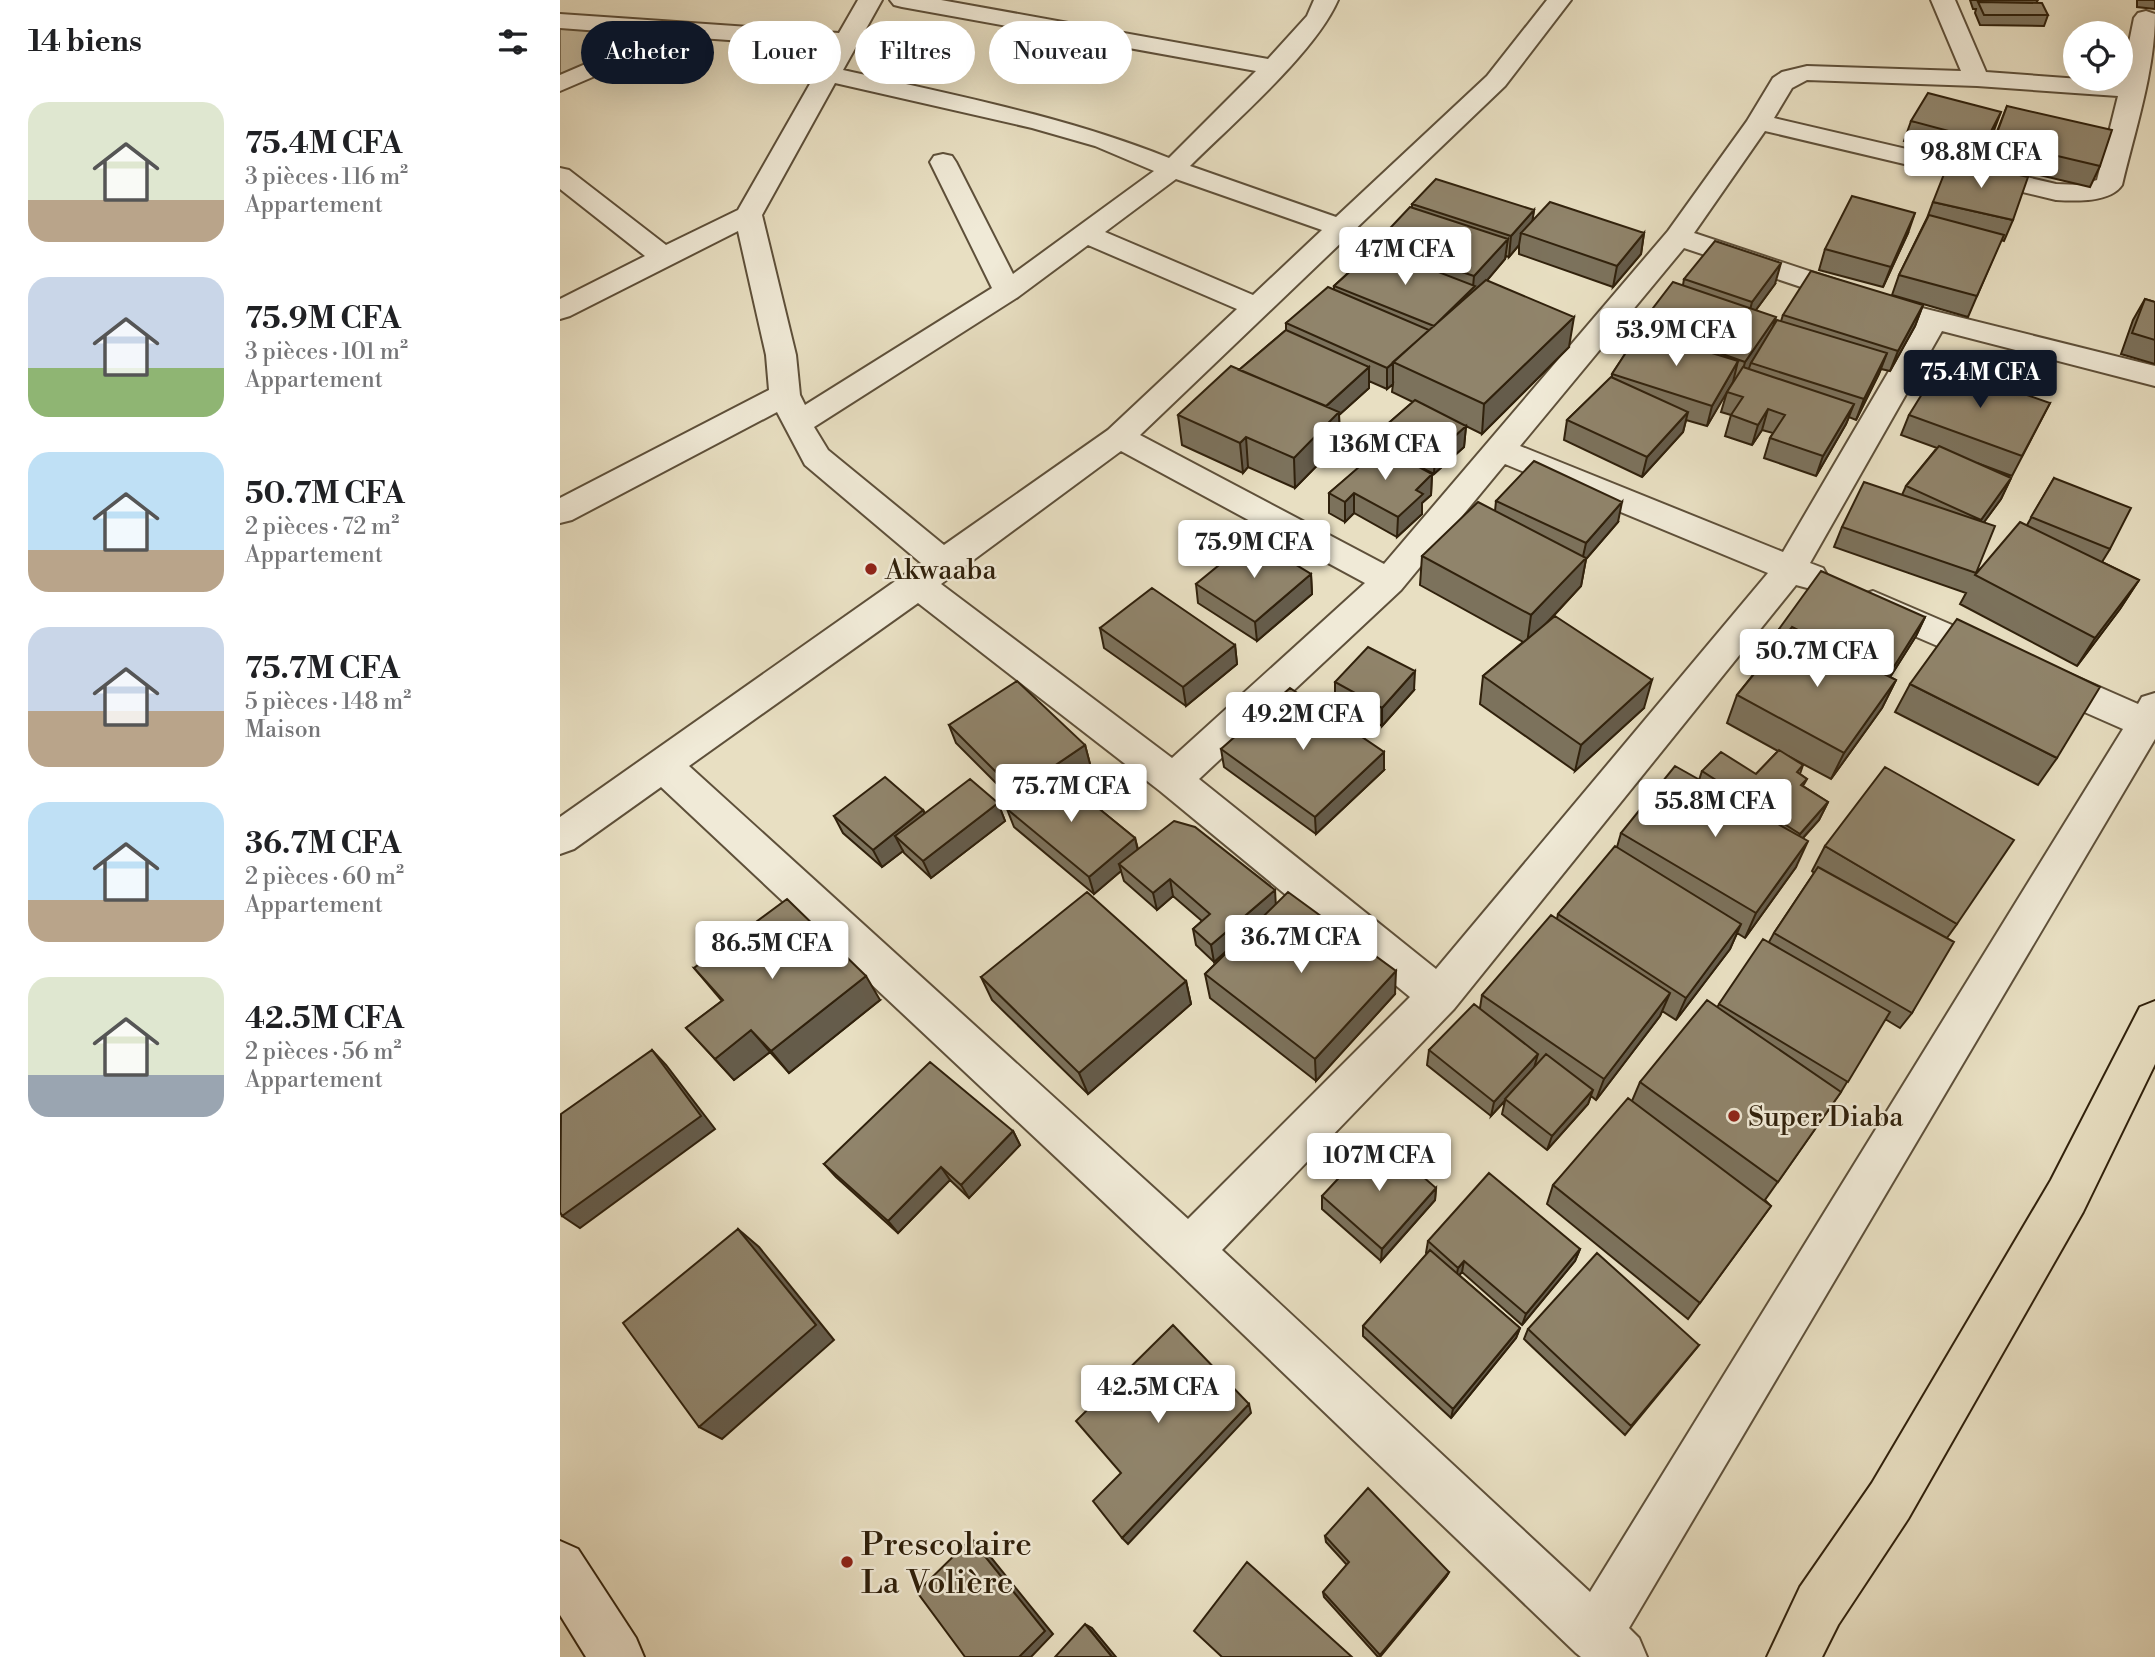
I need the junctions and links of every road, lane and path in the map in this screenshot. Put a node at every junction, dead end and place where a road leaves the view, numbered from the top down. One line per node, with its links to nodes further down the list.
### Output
1 (870, 0): 10 (street)
2 (902, 0): 12 (street)
3 (1326, 0): 12 (street)
4 (1559, 0): 26 (street)
5 (1943, 0): 15 (street)
6 (2146, 18): 19 (street)
7 (560, 21): 8 (street)
8 (581, 23)
9 (714, 33): 10 (street)
10 (847, 40): 11 (street)
11 (841, 51)
12 (1274, 67): 23 (street)
13 (581, 75): 16 (street)
14 (841, 77): 23 (street)
15 (1977, 79): 18 (street); 21 (street)
16 (560, 84)
17 (823, 84): 25 (street)
18 (2063, 85)
19 (2133, 90)
20 (2133, 91): 21 (street)
21 (1759, 122): 28 (street)
22 (943, 162): 30 (street)
23 (1172, 169): 26 (street); 27 (street)
24 (560, 176): 29 (street)
25 (748, 215): 29 (street); 35 (street)
26 (1341, 228): 31 (street)
27 (1085, 234): 30 (street); 31 (street)
28 (1678, 237): 33 (street); 38 (street)
29 (664, 257): 32 (street)
30 (1008, 291): 36 (street)
31 (1256, 307): 37 (street)
32 (560, 310)
33 (1933, 321): 34 (street); 40 (street)
34 (2155, 376)
35 (785, 395): 36 (street); 39 (street)
36 (797, 425): 41 (street)
37 (1119, 437): 41 (street); 42 (street)
38 (1499, 450): 40 (street); 42 (street)
39 (560, 512)
40 (1791, 568): 43 (street); 47 (street)
41 (931, 574): 44 (street); 45 (street)
42 (1388, 581): 45 (street)
43 (2149, 715): 51 (street)
44 (664, 766): 46 (street); 49 (street)
45 (1173, 780): 47 (street)
46 (560, 838)
47 (1440, 996): 49 (street)
48 (2155, 1020): 53 (main road)
49 (1189, 1251): 51 (street)
50 (560, 1567): 52 (street)
51 (1607, 1645)
52 (617, 1657)
53 (1794, 1657)

